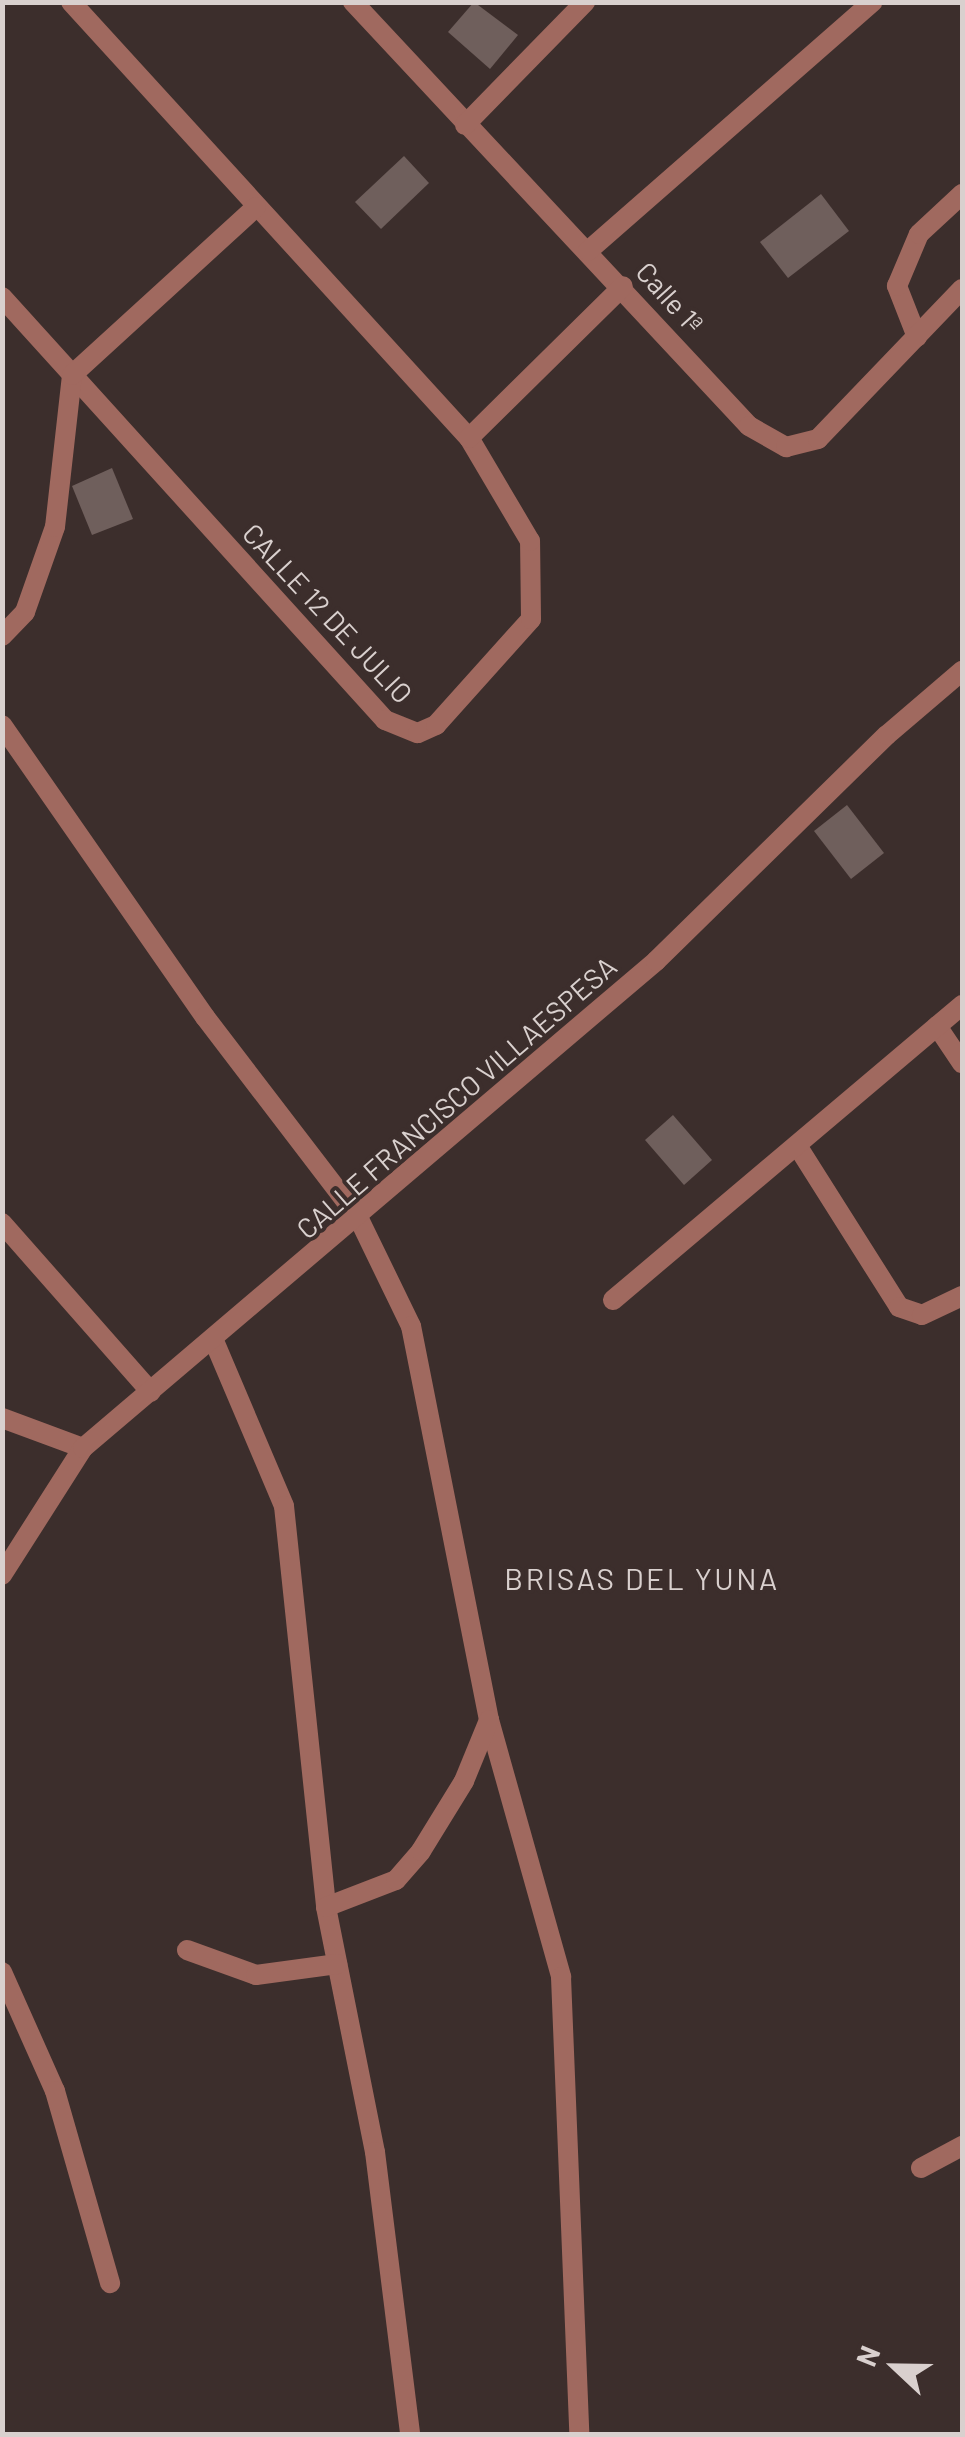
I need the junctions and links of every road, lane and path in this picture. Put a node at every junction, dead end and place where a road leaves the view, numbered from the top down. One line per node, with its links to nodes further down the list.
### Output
1 (71, 2): 7 (street)
2 (353, 2): 5 (street, Calle 1ª)
3 (586, 2): 5 (street)
4 (872, 2): 8 (street)
5 (465, 125): 8 (street, Calle 1ª)
6 (962, 194): 12 (street)
7 (256, 207): 13 (street); 14 (street)
8 (588, 251): 9 (street, Calle 1ª)
9 (623, 286): 12 (street, Calle 1ª); 14 (street)
10 (962, 290): 12 (street, Calle 1ª)
11 (2, 297): 13 (street, CALLE 12 DE JULIO)
12 (917, 336)
13 (72, 375): 14 (street, CALLE 12 DE JULIO); 15 (street)
14 (469, 438)
15 (2, 636)
16 (962, 671): 22 (street, CALLE FRANCISCO VILLAESPESA)
17 (2, 725): 22 (street)
18 (962, 1005): 19 (street)
19 (937, 1026): 20 (street); 21 (street)
20 (962, 1063)
21 (798, 1147): 24 (street); 25 (street)
22 (358, 1217): 26 (street, CALLE FRANCISCO VILLAESPESA); 31 (street)
23 (2, 1223): 27 (street)
24 (962, 1296)
25 (613, 1300)
26 (214, 1341): 27 (street, CALLE FRANCISCO VILLAESPESA); 32 (street)
27 (151, 1392): 29 (street, CALLE FRANCISCO VILLAESPESA)
28 (2, 1418): 29 (street)
29 (83, 1448): 30 (street, CALLE FRANCISCO VILLAESPESA)
30 (2, 1575)
31 (489, 1720): 32 (street); 40 (street)
32 (326, 1907): 34 (street)
33 (187, 1950): 34 (street)
34 (337, 1964): 39 (street)
35 (2, 1972): 38 (street)
36 (962, 2146): 37 (street)
37 (921, 2168)
38 (110, 2283)
39 (410, 2434)
40 (580, 2434)

